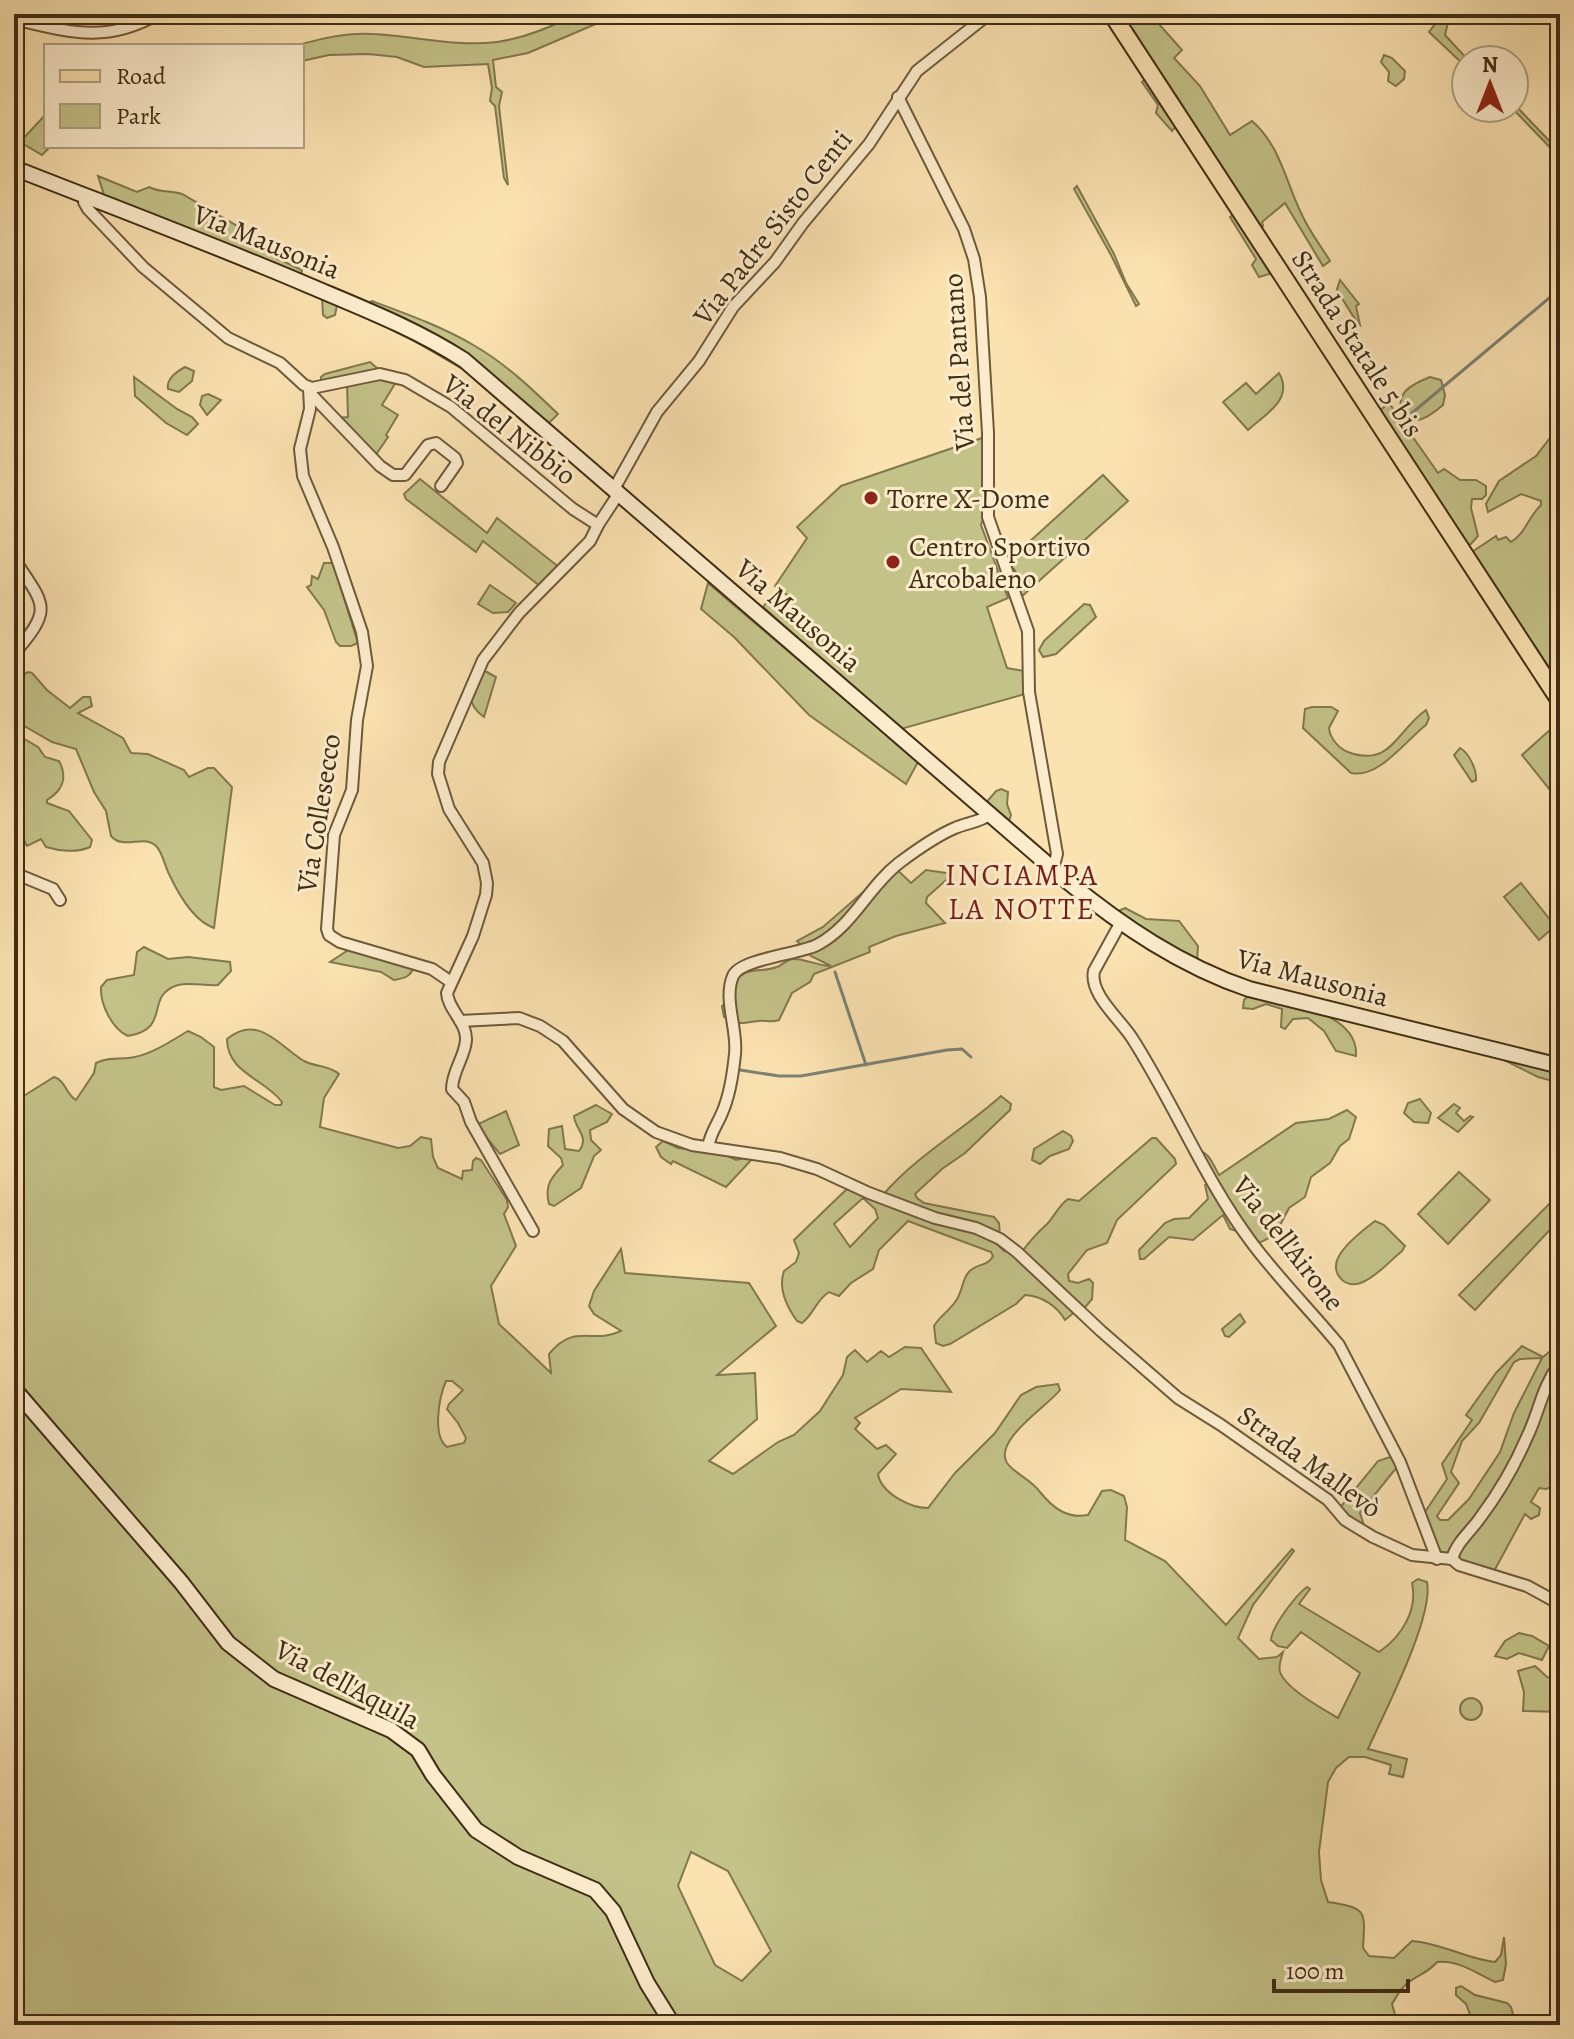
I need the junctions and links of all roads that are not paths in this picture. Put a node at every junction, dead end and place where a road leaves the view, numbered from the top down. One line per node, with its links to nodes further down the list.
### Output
1 (158, 14): 4 (street)
2 (989, 14): 5 (street, Via Padre Sisto Centi)
3 (1112, 14): 14 (main road, Strada Statale 5 bis)
4 (14, 19)
5 (898, 97): 10 (street, Via Padre Sisto Centi); 16 (street, Via del Pantano)
6 (14, 168): 7 (main road, Via Mausonia)
7 (85, 196): 8 (street); 10 (main road, Via Mausonia)
8 (310, 390): 9 (street); 11 (street, Via del Nibbio); 20 (street, Via Collesecco)
9 (441, 486)
10 (616, 491): 11 (street, Via Padre Sisto Centi); 15 (main road, Via Mausonia)
11 (598, 525): 20 (street, Via Padre Sisto Centi)
12 (14, 559): 13 (street)
13 (14, 654)
14 (1560, 701)
15 (989, 815): 16 (main road, Via Mausonia); 23 (street)
16 (1053, 869): 19 (main road, Via Mausonia)
17 (14, 873): 18 (street)
18 (60, 900)
19 (1121, 922): 22 (main road, Via Mausonia); 27 (street, Via dell'Airone)
20 (451, 982): 21 (street)
21 (460, 1021): 23 (street, Strada Mallevò); 24 (street)
22 (1560, 1066)
23 (708, 1147): 27 (street, Strada Mallevò)
24 (533, 1231)
25 (1560, 1363): 28 (street)
26 (14, 1389): 30 (main road, Via dell'Aquila)
27 (1437, 1559): 28 (street, Strada Mallevò)
28 (1452, 1559): 29 (street)
29 (1560, 1604)
30 (673, 2025)

